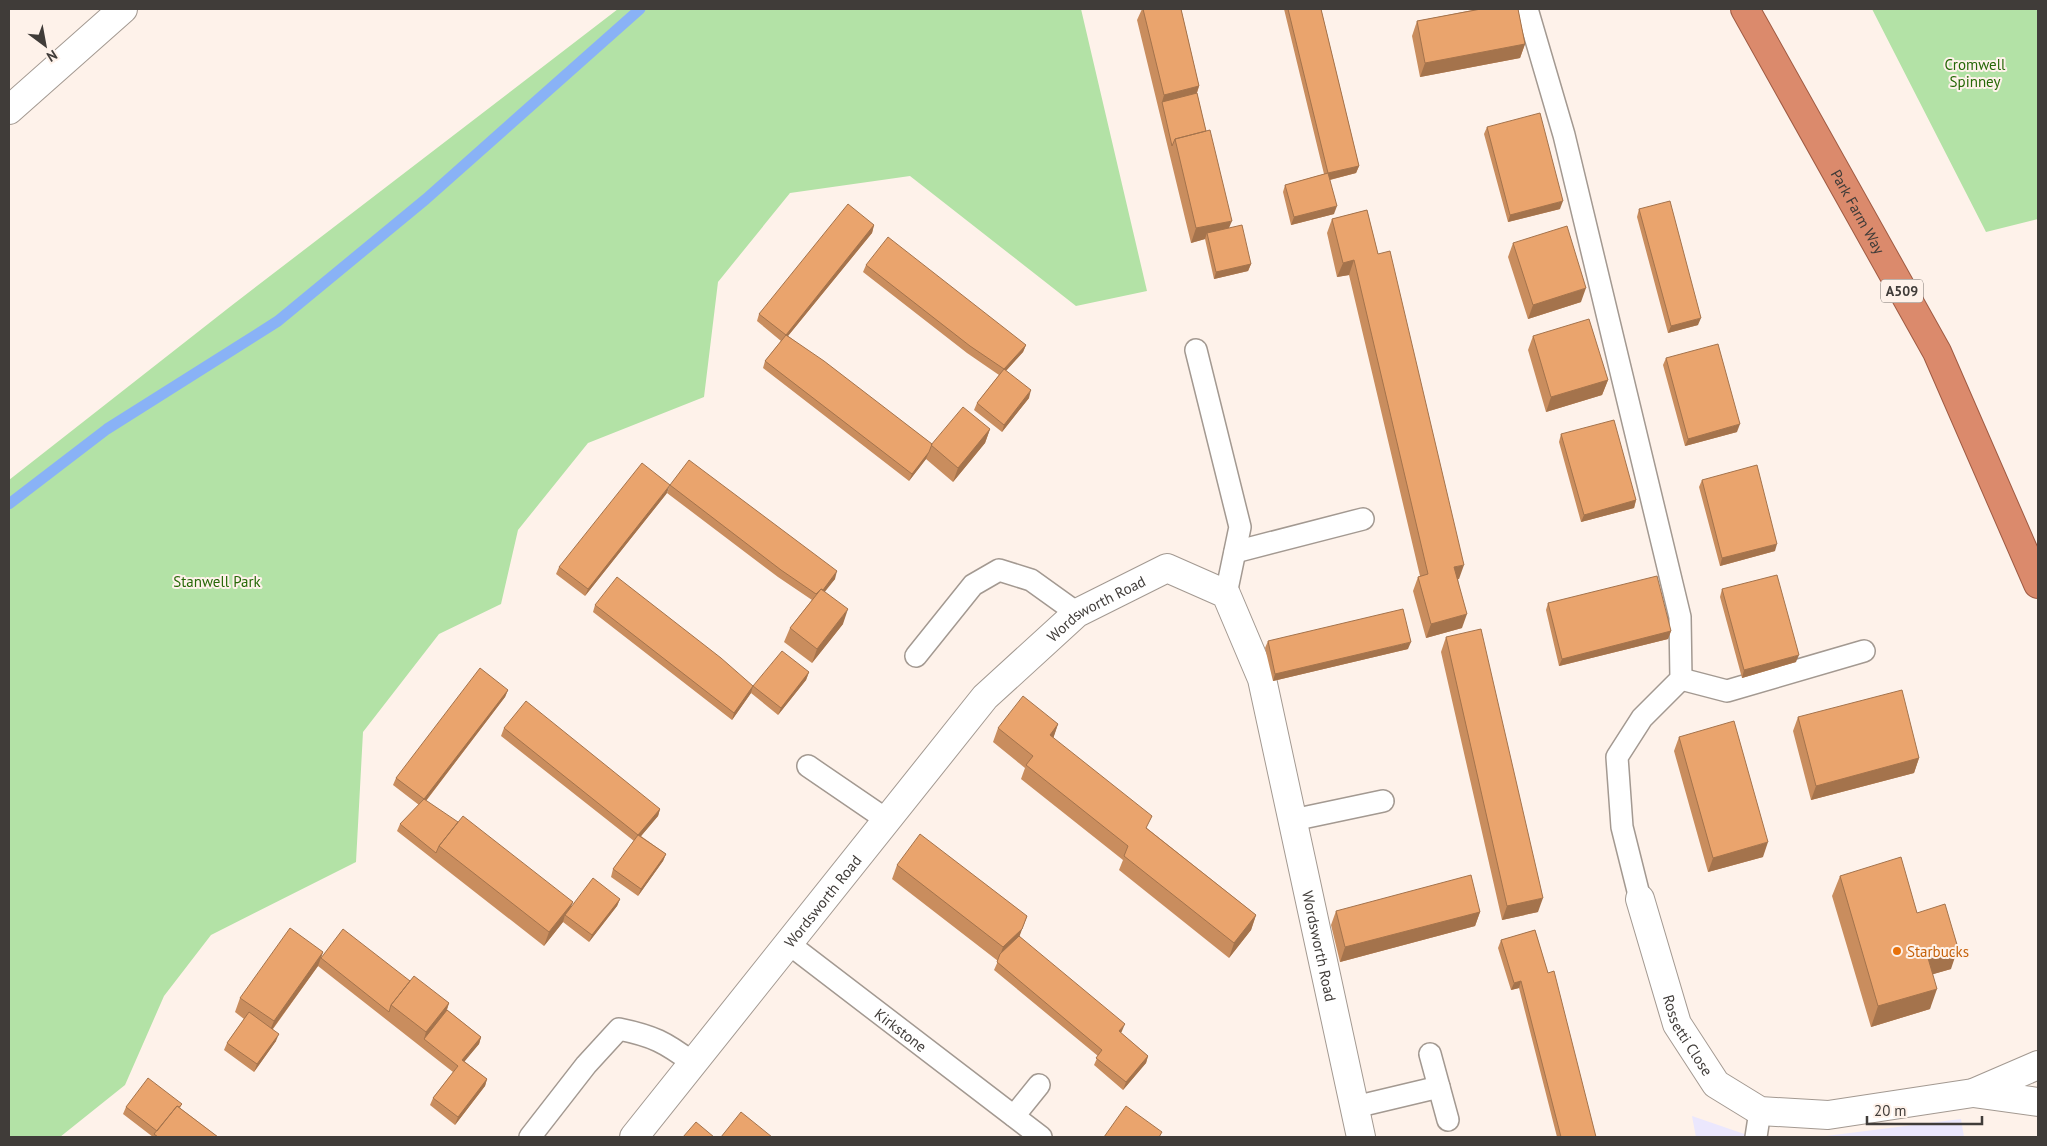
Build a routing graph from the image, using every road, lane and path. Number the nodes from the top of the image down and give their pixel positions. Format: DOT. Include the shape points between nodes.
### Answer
graph roads {
  1 [pos="123,9"];
  2 [pos="1527,9"];
  3 [pos="1745,9"];
  4 [pos="9,110"];
  5 [pos="1196,350"];
  6 [pos="1363,519"];
  7 [pos="1235,552"];
  8 [pos="2038,584"];
  9 [pos="1226,594"];
  10 [pos="1077,613"];
  11 [pos="1864,651"];
  12 [pos="916,656"];
  13 [pos="1680,679"];
  14 [pos="808,766"];
  15 [pos="1382,801"];
  16 [pos="887,820"];
  17 [pos="1293,820"];
  18 [pos="1640,899"];
  19 [pos="789,944"];
  20 [pos="1430,1054"];
  21 [pos="693,1064"];
  22 [pos="2038,1065"];
  23 [pos="1039,1085"];
  24 [pos="1439,1087"];
  25 [pos="1973,1093"];
  26 [pos="2038,1102"];
  27 [pos="1355,1108"];
  28 [pos="1014,1116"];
  29 [pos="1448,1120"];
  30 [pos="1758,1124"];
  31 [pos="530,1137"];
  32 [pos="634,1137"];
  33 [pos="1041,1137"];
  34 [pos="1361,1137"];
  1 -- 4 [label="street"];
  2 -- 13 [label="lane" via="1564,135 1680,617"];
  3 -- 8 [label="highway, Park Farm Way / A509" via="1937,352"];
  5 -- 7 [label="lane" via="1240,526"];
  6 -- 7 [label="lane"];
  7 -- 9 [label="lane"];
  9 -- 10 [label="street, Wordsworth Road" via="1167,568"];
  9 -- 17 [label="street, Wordsworth Road" via="1262,679"];
  10 -- 12 [label="lane" via="1031,580 999,570 973,584"];
  10 -- 16 [label="street, Wordsworth Road" via="985,697"];
  11 -- 13 [label="lane" via="1727,691"];
  13 -- 18 [label="lane" via="1642,718 1617,757 1622,826"];
  14 -- 16 [label="lane"];
  15 -- 17 [label="lane"];
  16 -- 19 [label="street, Wordsworth Road"];
  17 -- 27 [label="street, Wordsworth Road"];
  18 -- 30 [label="street, Rossetti Close" via="1678,1024 1716,1084"];
  19 -- 21 [label="street, Wordsworth Road"];
  19 -- 28 [label="lane, Kirkstone"];
  20 -- 24 [label="lane"];
  21 -- 31 [label="lane" via="673,1047 648,1034 619,1029"];
  21 -- 32 [label="street, Wordsworth Road"];
  22 -- 25 [label="street, Rossetti Close"];
  23 -- 28 [label="lane"];
  24 -- 27 [label="lane"];
  24 -- 29 [label="lane"];
  25 -- 26 [label="street, Rossetti Close"];
  25 -- 30 [label="street, Rossetti Close"];
  27 -- 34 [label="street, Wordsworth Road"];
  28 -- 33 [label="lane, Kirkstone"];
}
